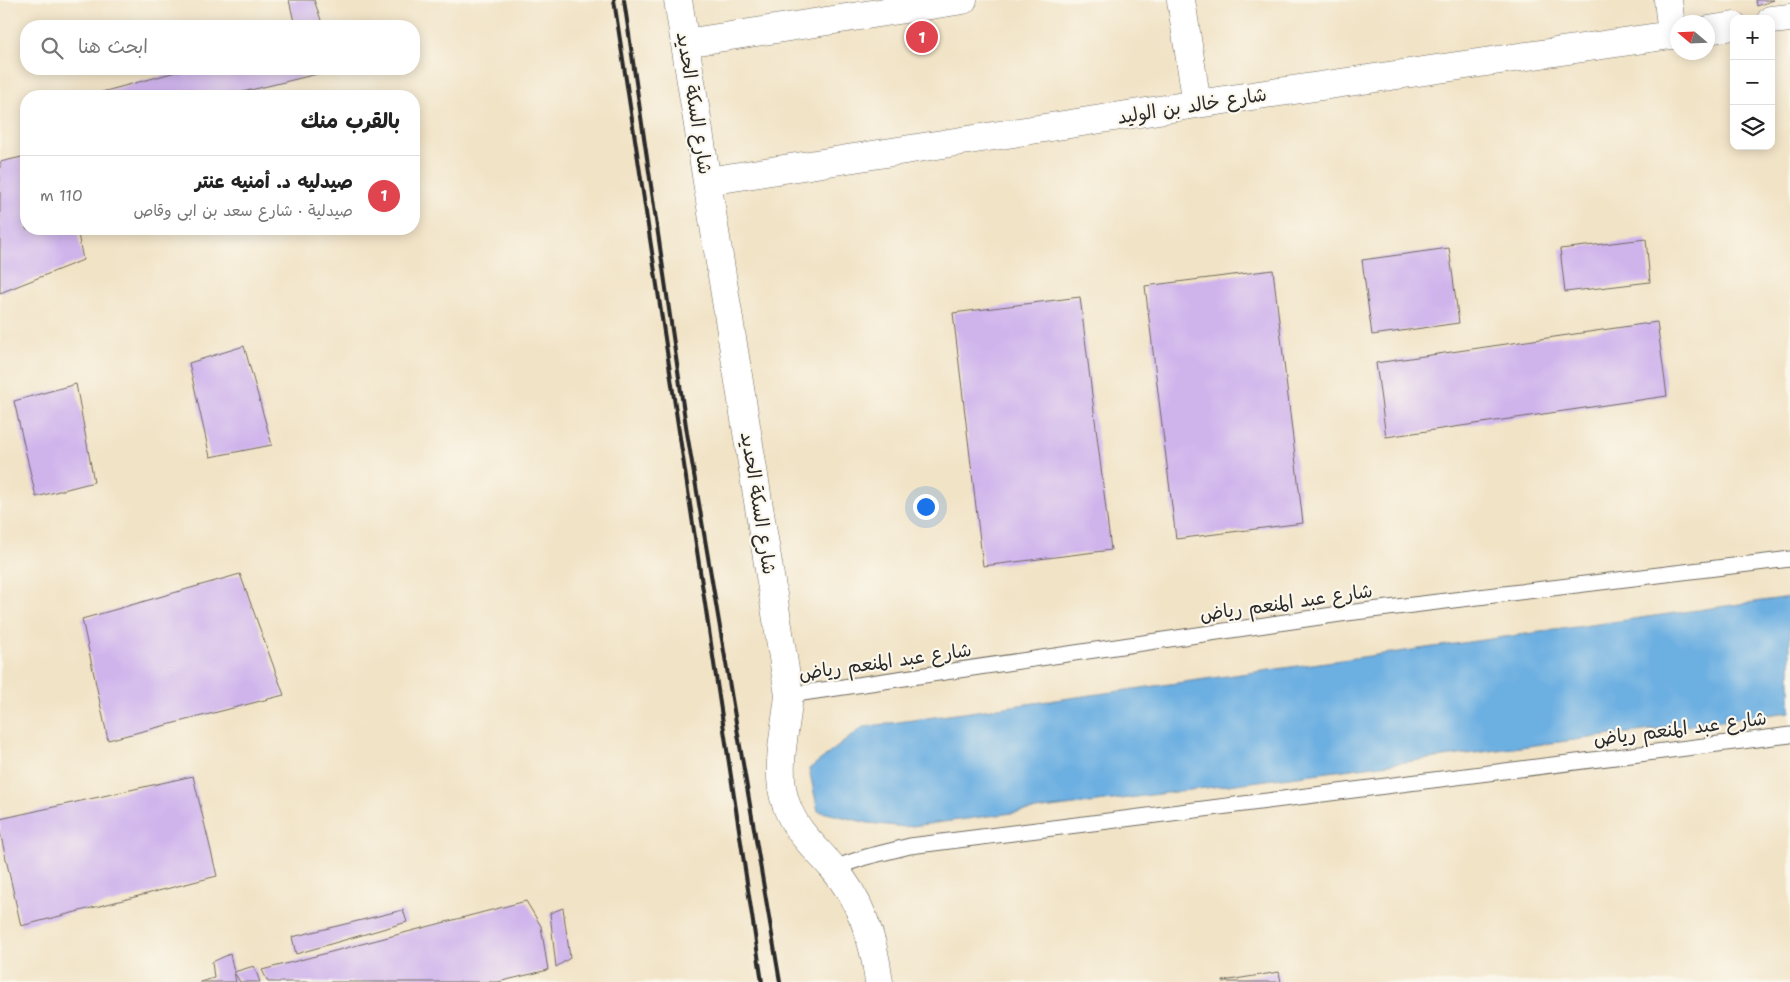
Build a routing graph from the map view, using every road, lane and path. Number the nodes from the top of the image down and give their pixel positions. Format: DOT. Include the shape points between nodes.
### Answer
graph roads {
  1 [pos="678,0"];
  2 [pos="964,0"];
  3 [pos="1181,0"];
  4 [pos="1668,0"];
  5 [pos="1671,15"];
  6 [pos="1790,18"];
  7 [pos="1775,20"];
  8 [pos="1730,27"];
  9 [pos="1715,29"];
  10 [pos="1670,35"];
  11 [pos="685,43"];
  12 [pos="1197,104"];
  13 [pos="708,181"];
  14 [pos="1790,559"];
  15 [pos="790,695"];
  16 [pos="1790,735"];
  17 [pos="833,868"];
  18 [pos="879,982"];
  1 -- 11 [label="street, شارع السكة الحديد"];
  2 -- 11 [label="street"];
  3 -- 12 [label="street"];
  4 -- 5 [label="street"];
  6 -- 7 [label="street"];
  8 -- 9 [label="street"];
  10 -- 12 [label="street, شارع خالد بن الوليد"];
  11 -- 13 [label="street, شارع السكة الحديد"];
  12 -- 13 [label="street, شارع خالد بن الوليد"];
  13 -- 15 [label="street, شارع السكة الحديد"];
  14 -- 15 [label="lane, شارع عبد المنعم رياض" via="1347,613"];
  15 -- 17 [label="street, شارع السكة الحديد" via="781,780 785,803 809,844"];
  16 -- 17 [label="lane, شارع عبد المنعم رياض" via="910,846"];
  17 -- 18 [label="street, شارع السكة الحديد" via="853,895 867,926"];
}
